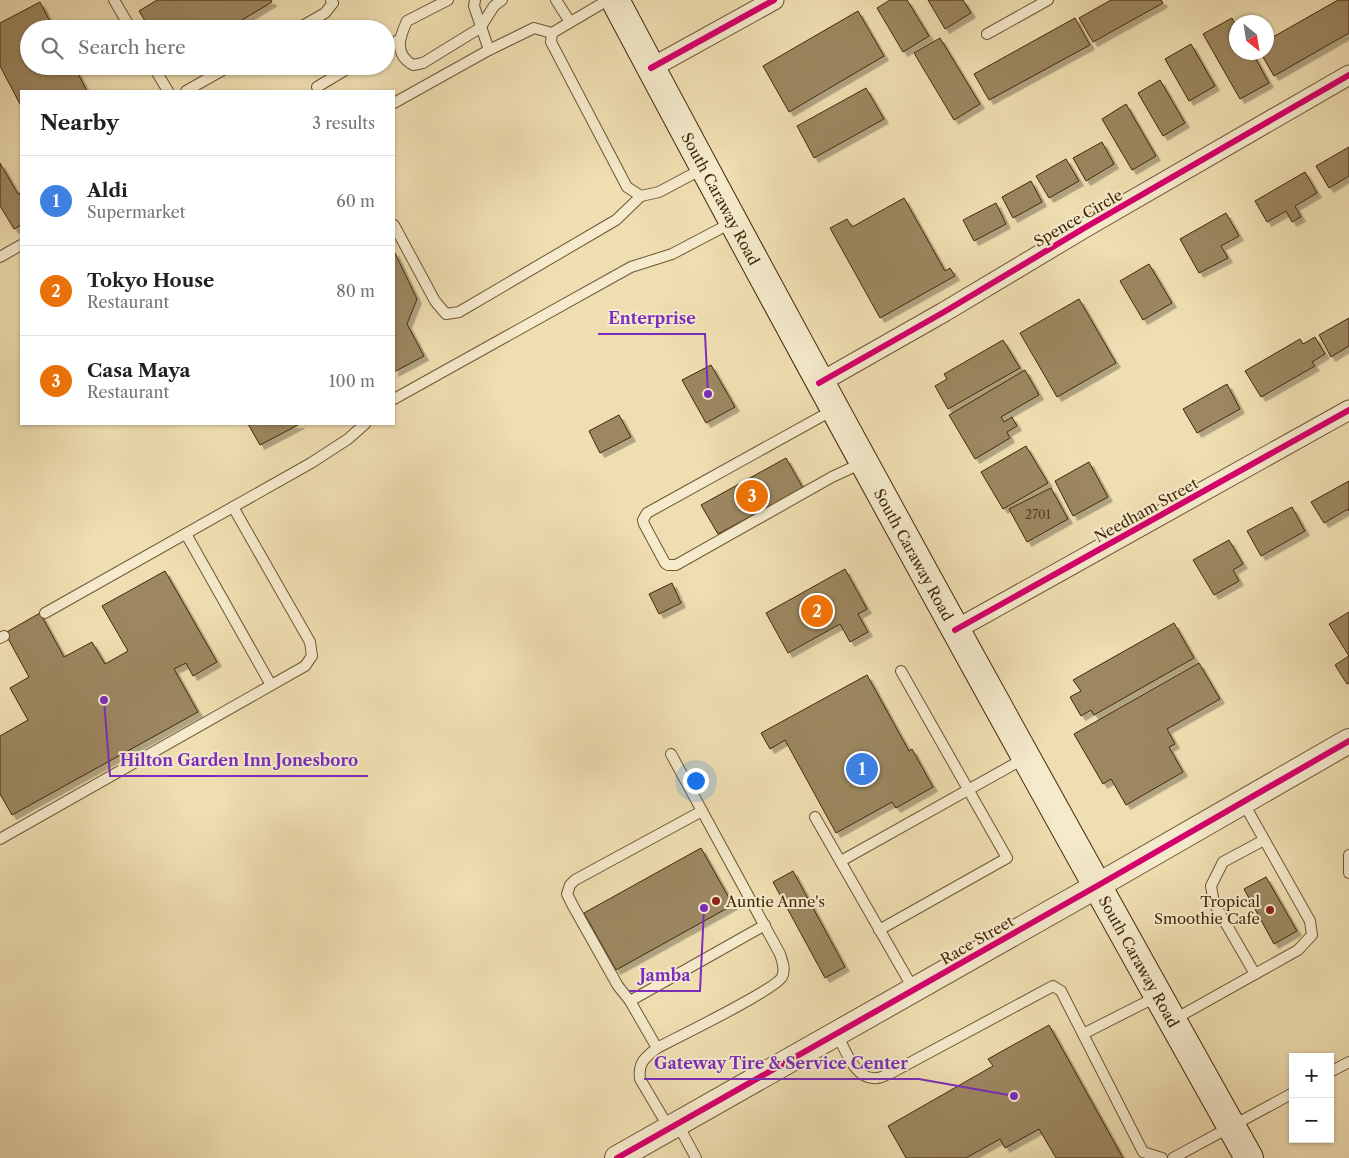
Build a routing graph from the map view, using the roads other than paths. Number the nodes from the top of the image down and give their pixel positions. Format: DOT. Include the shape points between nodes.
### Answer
graph roads {
  1 [pos="114,0"];
  2 [pos="331,0"];
  3 [pos="448,0"];
  4 [pos="475,0"];
  5 [pos="502,0"];
  6 [pos="556,0"];
  7 [pos="608,0"];
  8 [pos="615,0"];
  9 [pos="774,0"];
  10 [pos="1048,0"];
  11 [pos="126,20"];
  12 [pos="313,20"];
  13 [pos="570,22"];
  14 [pos="480,28"];
  15 [pos="552,32"];
  16 [pos="988,34"];
  17 [pos="400,39"];
  18 [pos="395,42"];
  19 [pos="489,50"];
  20 [pos="651,68"];
  21 [pos="158,75"];
  22 [pos="214,75"];
  23 [pos="338,75"];
  24 [pos="1349,75"];
  25 [pos="167,90"];
  26 [pos="188,90"];
  27 [pos="315,90"];
  28 [pos="395,102"];
  29 [pos="705,168"];
  30 [pos="641,196"];
  31 [pos="734,222"];
  32 [pos="395,227"];
  33 [pos="20,246"];
  34 [pos="0,257"];
  35 [pos="819,383"];
  36 [pos="395,398"];
  37 [pos="834,410"];
  38 [pos="1349,410"];
  39 [pos="364,425"];
  40 [pos="863,462"];
  41 [pos="232,507"];
  42 [pos="186,534"];
  43 [pos="44,613"];
  44 [pos="956,630"];
  45 [pos="901,671"];
  46 [pos="271,685"];
  47 [pos="1349,741"];
  48 [pos="671,754"];
  49 [pos="1026,758"];
  50 [pos="968,791"];
  51 [pos="1243,802"];
  52 [pos="702,811"];
  53 [pos="815,817"];
  54 [pos="0,839"];
  55 [pos="1264,840"];
  56 [pos="1349,855"];
  57 [pos="841,861"];
  58 [pos="1349,873"];
  59 [pos="1097,886"];
  60 [pos="765,925"];
  61 [pos="879,930"];
  62 [pos="1255,974"];
  63 [pos="914,990"];
  64 [pos="1158,996"];
  65 [pos="630,1002"];
  66 [pos="1172,1020"];
  67 [pos="837,1034"];
  68 [pos="1083,1034"];
  69 [pos="656,1048"];
  70 [pos="1349,1062"];
  71 [pos="1334,1070"];
  72 [pos="1289,1095"];
  73 [pos="673,1126"];
  74 [pos="1231,1126"];
  75 [pos="617,1158"];
  76 [pos="696,1158"];
  77 [pos="1162,1158"];
  78 [pos="1173,1158"];
  79 [pos="1249,1158"];
  1 -- 11 [label="lane"];
  2 -- 12 [label="lane" via="333,3 325,13"];
  3 -- 17 [label="lane" via="407,21"];
  4 -- 14 [label="lane"];
  5 -- 14 [label="lane" via="494,6"];
  6 -- 13 [label="lane"];
  7 -- 13 [label="lane"];
  8 -- 20 [label="main road, South Caraway Road"];
  9 -- 20 [label="street"];
  10 -- 16 [label="lane"];
  13 -- 15 [label="lane"];
  14 -- 17 [label="lane" via="423,63 413,65 405,61 399,47"];
  14 -- 19 [label="lane"];
  15 -- 19 [label="lane" via="534,28"];
  15 -- 30 [label="lane" via="551,42 627,187"];
  17 -- 18 [label="lane"];
  19 -- 28 [label="lane"];
  20 -- 29 [label="main road, South Caraway Road"];
  21 -- 25 [label="lane"];
  22 -- 26 [label="lane"];
  23 -- 27 [label="lane"];
  24 -- 35 [label="street, Spence Circle"];
  29 -- 30 [label="lane" via="659,192"];
  29 -- 31 [label="main road, South Caraway Road"];
  30 -- 32 [label="lane" via="616,220 459,312 446,314 435,301"];
  31 -- 35 [label="main road, South Caraway Road"];
  31 -- 36 [label="lane" via="672,254 631,267"];
  33 -- 34 [label="lane"];
  35 -- 37 [label="main road, South Caraway Road"];
  37 -- 40 [label="main road, South Caraway Road"];
  37 -- 40 [label="lane" via="647,513 644,524 661,555 668,565 681,563"];
  38 -- 44 [label="street, Needham Street"];
  39 -- 41 [label="lane" via="311,463"];
  40 -- 44 [label="main road, South Caraway Road"];
  41 -- 42 [label="lane"];
  41 -- 46 [label="lane" via="310,642 312,656 305,666"];
  42 -- 43 [label="lane"];
  42 -- 46 [label="lane"];
  44 -- 49 [label="main road, South Caraway Road"];
  45 -- 50 [label="lane"];
  46 -- 54 [label="lane"];
  47 -- 51 [label="street, Race Street"];
  48 -- 52 [label="lane"];
  49 -- 50 [label="lane"];
  49 -- 59 [label="main road, South Caraway Road"];
  50 -- 57 [label="lane"];
  50 -- 61 [label="lane" via="1006,858"];
  51 -- 55 [label="lane"];
  51 -- 59 [label="street, Race Street"];
  52 -- 60 [label="lane"];
  52 -- 65 [label="lane" via="570,885 567,894 573,906"];
  53 -- 57 [label="lane"];
  55 -- 62 [label="lane" via="1223,862 1211,886 1214,903"];
  55 -- 62 [label="lane" via="1310,921 1312,935 1298,950"];
  56 -- 58 [label="lane"];
  57 -- 61 [label="lane"];
  59 -- 63 [label="street, Race Street"];
  59 -- 64 [label="main road, South Caraway Road"];
  60 -- 65 [label="lane"];
  60 -- 69 [label="lane" via="780,954 784,969 781,978 762,992"];
  61 -- 63 [label="lane"];
  62 -- 66 [label="lane"];
  63 -- 67 [label="street, Race Street"];
  64 -- 66 [label="main road, South Caraway Road"];
  64 -- 68 [label="lane"];
  65 -- 69 [label="lane"];
  66 -- 74 [label="main road, South Caraway Road"];
  67 -- 68 [label="lane" via="857,1070 876,1079 1053,986 1061,990"];
  67 -- 73 [label="street, Race Street"];
  68 -- 77 [label="lane" via="1143,1152"];
  69 -- 73 [label="lane" via="644,1059 639,1069 640,1079"];
  70 -- 71 [label="lane"];
  72 -- 74 [label="lane"];
  73 -- 75 [label="street, Race Street"];
  73 -- 76 [label="lane"];
  74 -- 78 [label="lane"];
  74 -- 79 [label="main road, South Caraway Road"];
}
